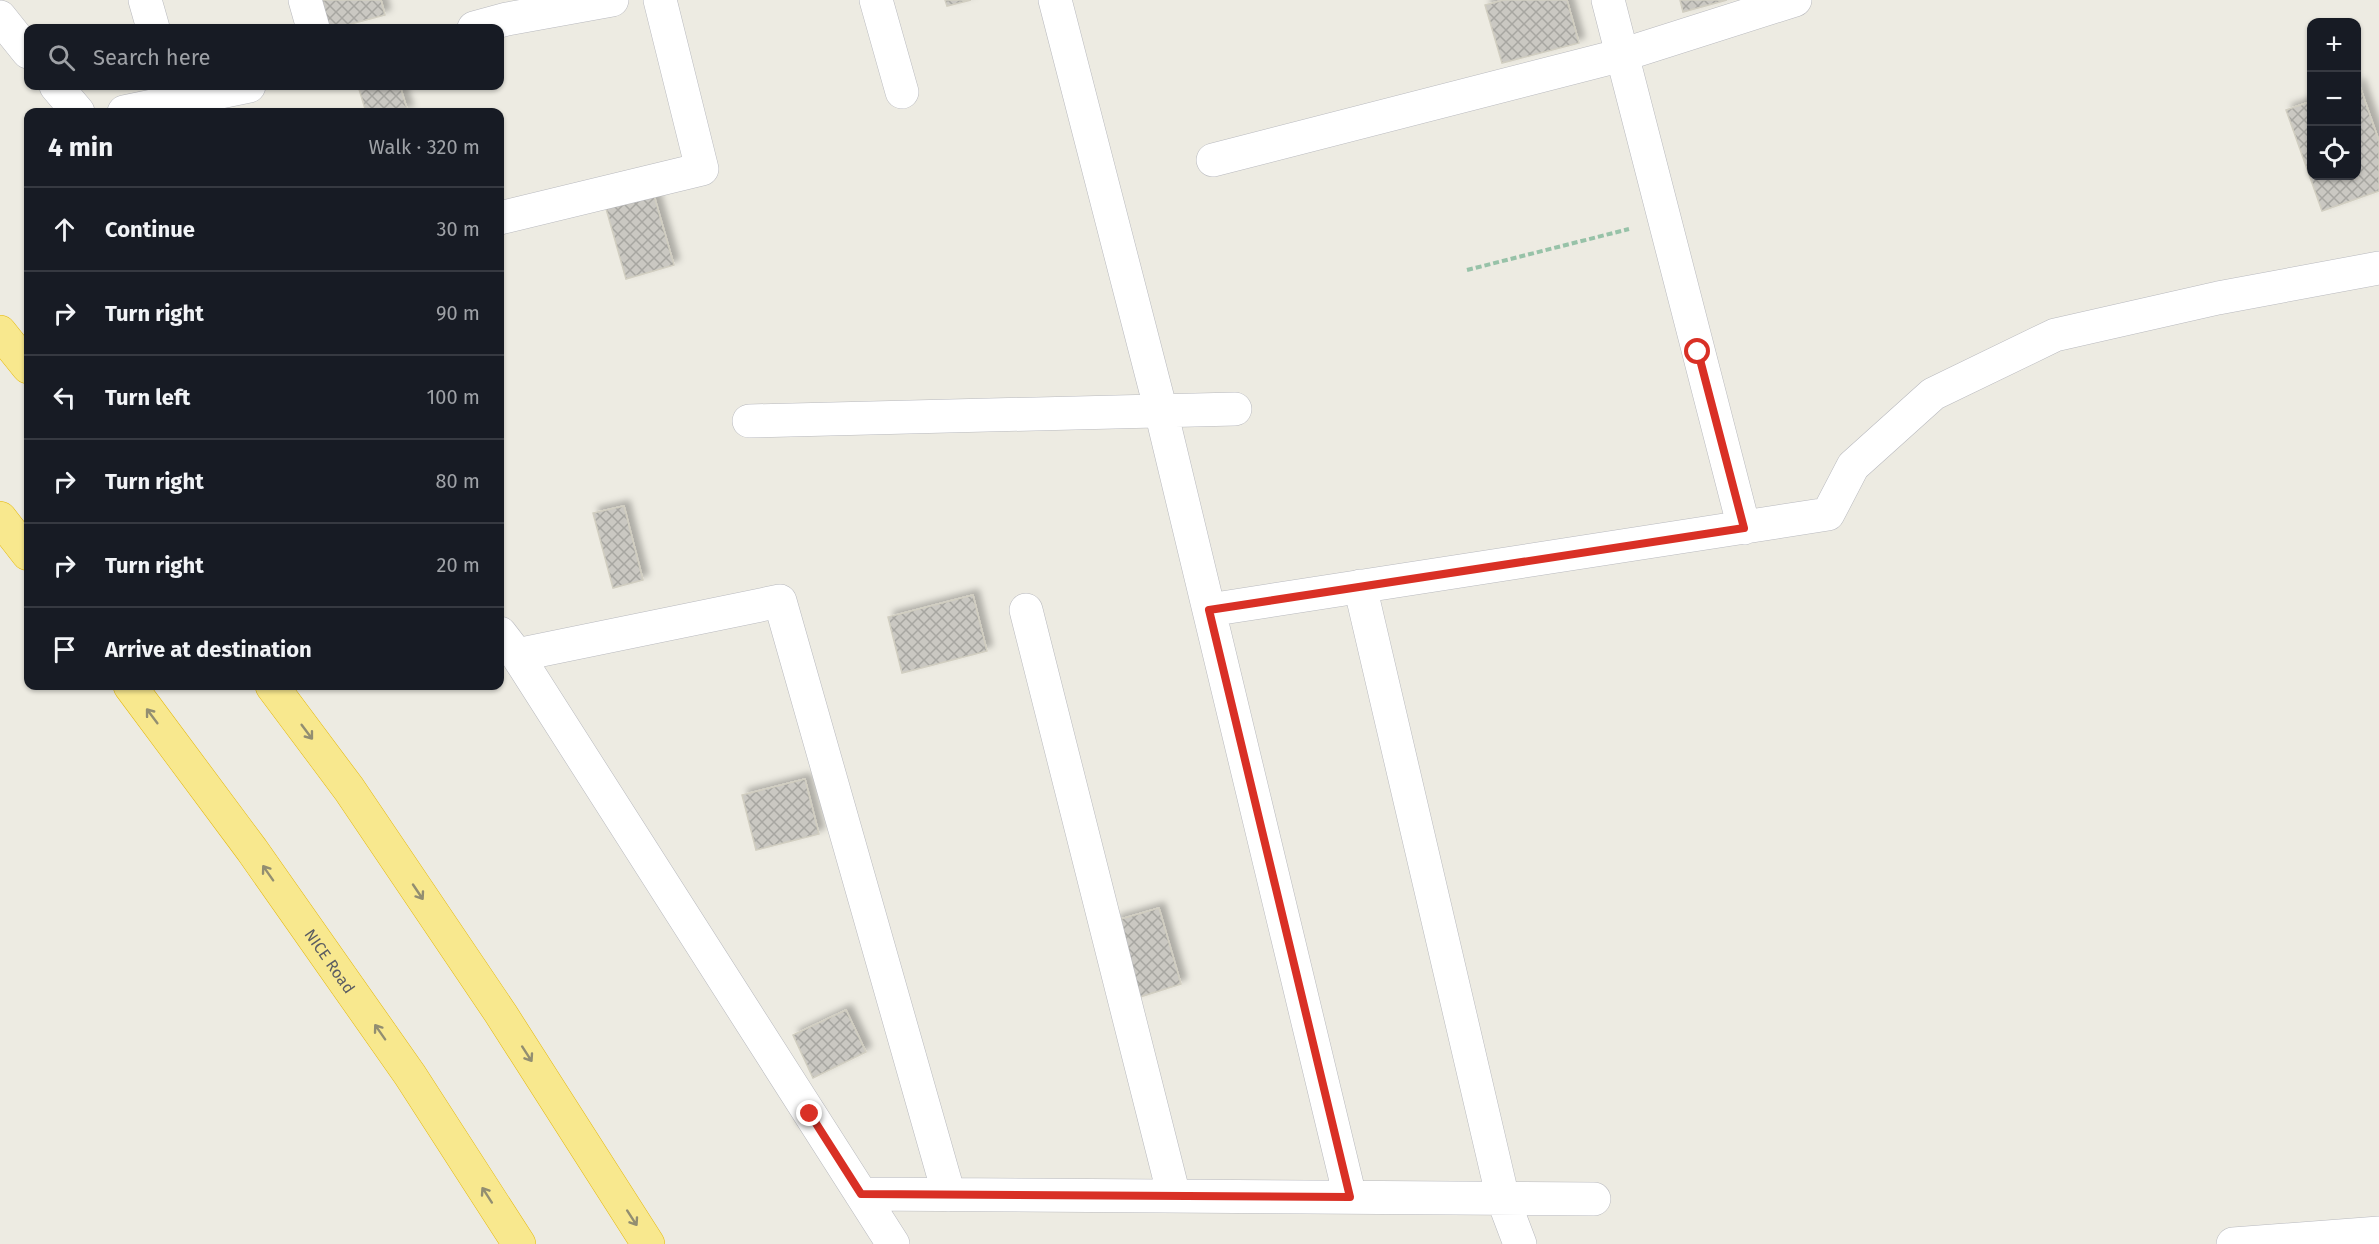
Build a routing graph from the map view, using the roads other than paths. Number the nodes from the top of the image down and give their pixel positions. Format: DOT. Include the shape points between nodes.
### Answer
graph roads {
  1 [pos="145,0"];
  2 [pos="305,0"];
  3 [pos="612,0"];
  4 [pos="660,0"];
  5 [pos="876,0"];
  6 [pos="1055,0"];
  7 [pos="1608,0"];
  8 [pos="1794,0"];
  9 [pos="504,10"];
  10 [pos="0,16"];
  11 [pos="152,24"];
  12 [pos="312,24"];
  13 [pos="481,24"];
  14 [pos="24,47"];
  15 [pos="1622,55"];
  16 [pos="59,90"];
  17 [pos="204,90"];
  18 [pos="902,92"];
  19 [pos="171,93"];
  20 [pos="75,108"];
  21 [pos="134,108"];
  22 [pos="1213,160"];
  23 [pos="504,217"];
  24 [pos="2379,268"];
  25 [pos="0,332"];
  26 [pos="24,362"];
  27 [pos="1234,409"];
  28 [pos="1161,411"];
  29 [pos="749,422"];
  30 [pos="0,518"];
  31 [pos="1744,528"];
  32 [pos="24,549"];
  33 [pos="1360,586"];
  34 [pos="1026,610"];
  35 [pos="1209,610"];
  36 [pos="508,644"];
  37 [pos="133,690"];
  38 [pos="275,690"];
  39 [pos="861,1194"];
  40 [pos="949,1195"];
  41 [pos="1174,1196"];
  42 [pos="1350,1197"];
  43 [pos="1503,1198"];
  44 [pos="1594,1199"];
  45 [pos="2379,1233"];
  46 [pos="519,1244"];
  47 [pos="648,1244"];
  48 [pos="892,1244"];
  49 [pos="1520,1244"];
  50 [pos="2233,1244"];
  1 -- 11 [label="street"];
  2 -- 12 [label="street"];
  3 -- 9 [label="street"];
  4 -- 23 [label="street" via="702,169"];
  5 -- 18 [label="street"];
  6 -- 28 [label="street"];
  7 -- 15 [label="street"];
  8 -- 15 [label="street"];
  9 -- 13 [label="street"];
  10 -- 14 [label="street"];
  15 -- 22 [label="street"];
  15 -- 31 [label="street"];
  16 -- 20 [label="street"];
  17 -- 19 [label="street"];
  19 -- 21 [label="street"];
  24 -- 31 [label="street" via="2218,298 2055,335 1933,394 1853,466 1828,514"];
  25 -- 26 [label="highway"];
  27 -- 28 [label="street"];
  28 -- 29 [label="street"];
  28 -- 35 [label="street"];
  30 -- 32 [label="highway"];
  31 -- 33 [label="street"];
  33 -- 35 [label="street"];
  33 -- 43 [label="street"];
  34 -- 41 [label="street"];
  35 -- 42 [label="street"];
  36 -- 39 [label="street"];
  36 -- 40 [label="street" via="780,601"];
  46 -- 37 [label="highway, NICE Road, one-way" via="410,1075 252,850"];
  38 -- 47 [label="highway, one-way" via="355,798 501,1014"];
  39 -- 40 [label="street"];
  39 -- 48 [label="street"];
  40 -- 41 [label="street"];
  41 -- 42 [label="street"];
  42 -- 43 [label="street"];
  43 -- 44 [label="street"];
  43 -- 49 [label="street"];
  45 -- 50 [label="street"];
}
